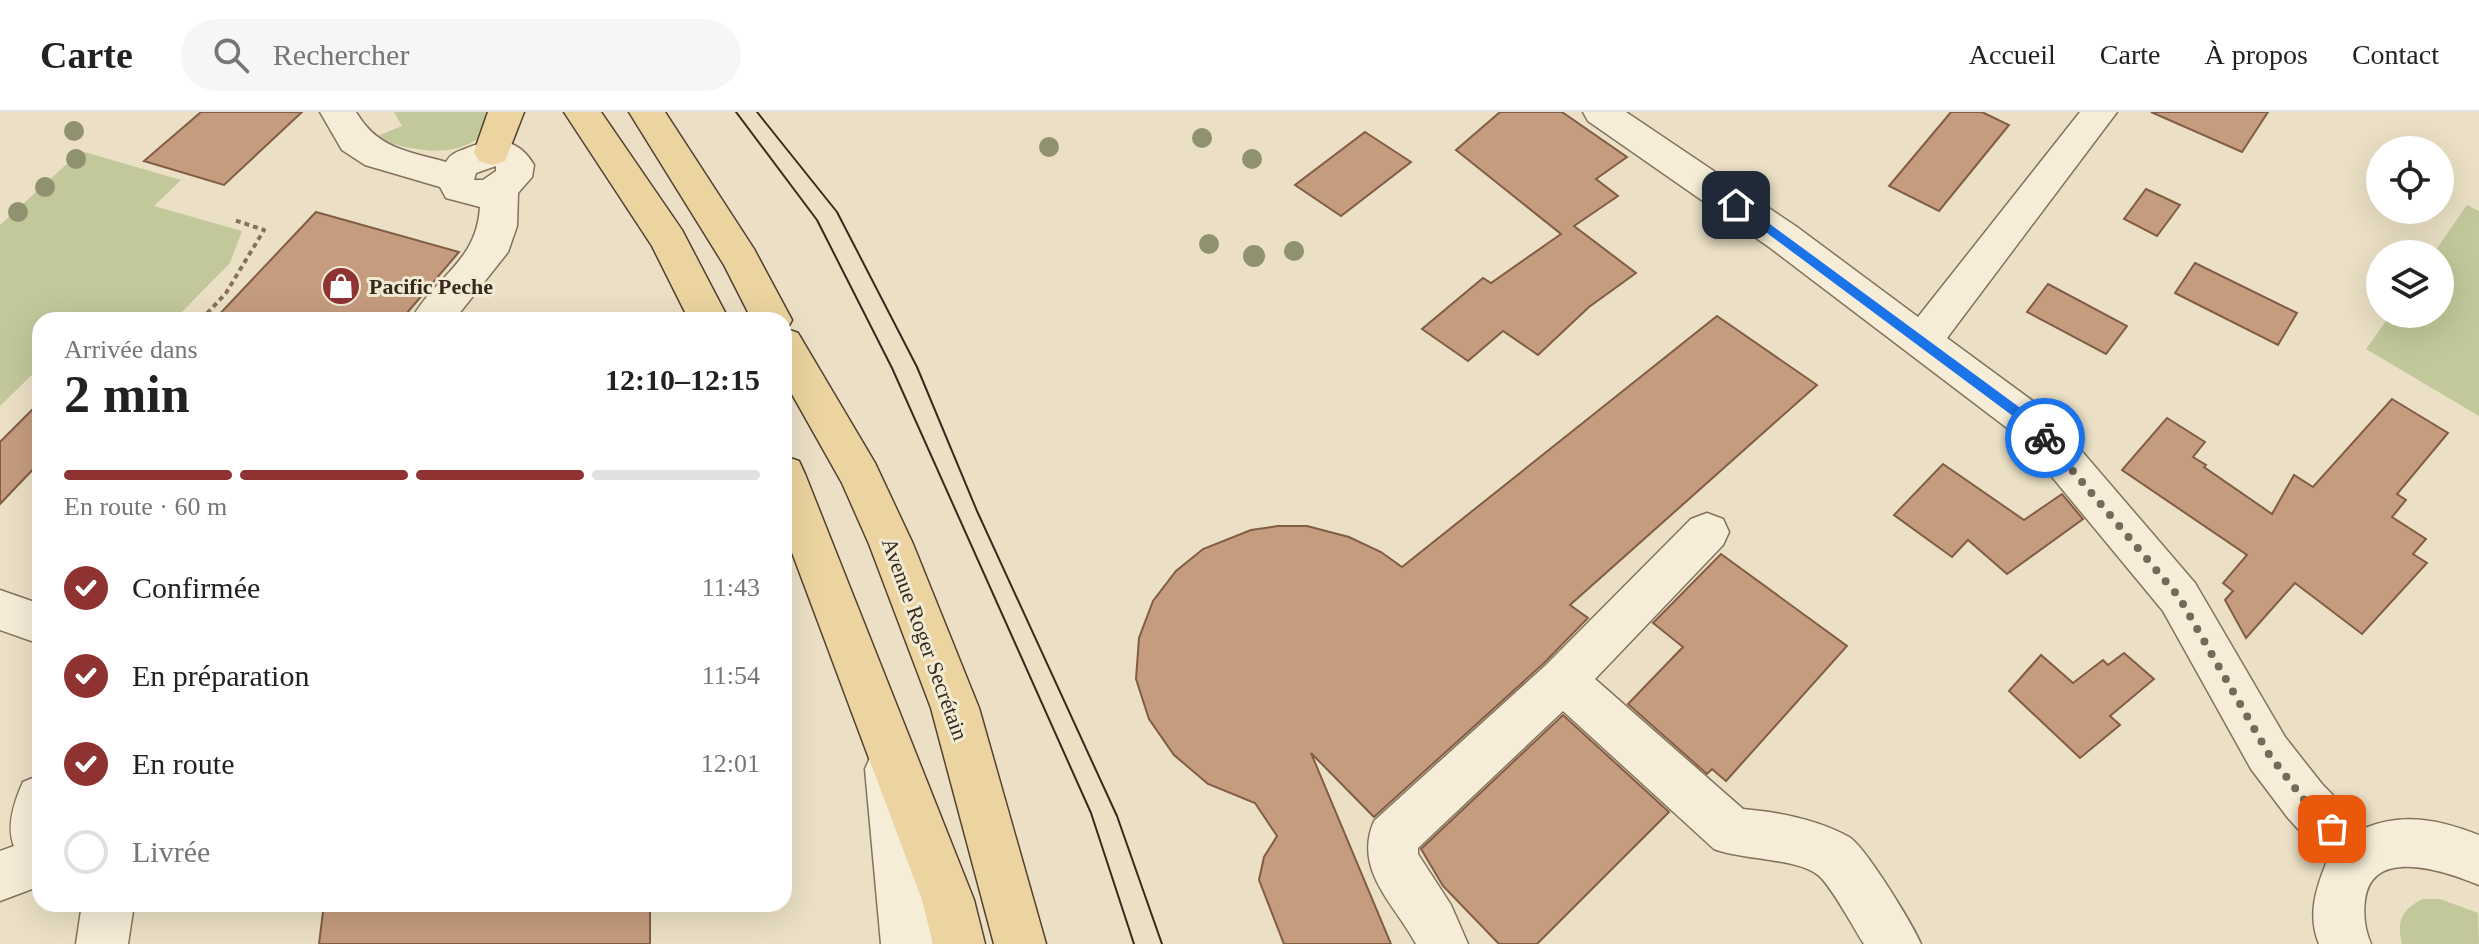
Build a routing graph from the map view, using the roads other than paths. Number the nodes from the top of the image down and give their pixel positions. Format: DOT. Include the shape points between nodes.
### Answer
graph roads {
  1 [pos="338,112"];
  2 [pos="506,112"];
  3 [pos="582,112"];
  4 [pos="647,112"];
  5 [pos="1601,112"];
  6 [pos="2099,112"];
  7 [pos="496,170"];
  8 [pos="438,312"];
  9 [pos="705,312"];
  10 [pos="768,312"];
  11 [pos="1922,341"];
  12 [pos="792,358"];
  13 [pos="860,476"];
  14 [pos="792,491"];
  15 [pos="792,502"];
  16 [pos="1707,532"];
  17 [pos="0,610"];
  18 [pos="32,621"];
  19 [pos="1563,680"];
  20 [pos="885,735"];
  21 [pos="2358,857"];
  22 [pos="2479,860"];
  23 [pos="32,864"];
  24 [pos="0,876"];
  25 [pos="107,912"];
  26 [pos="102,944"];
  27 [pos="907,944"];
  28 [pos="959,944"];
  29 [pos="1020,944"];
  30 [pos="1442,944"];
  31 [pos="1895,944"];
  32 [pos="2345,944"];
  1 -- 7 [label="street" via="355,141 378,156 455,178 463,164"];
  2 -- 7 [label="main road"];
  3 -- 9 [label="main road" via="668,240"];
  4 -- 10 [label="main road"];
  5 -- 11 [label="street"];
  6 -- 11 [label="street"];
  7 -- 8 [label="street" via="498,226 489,252"];
  11 -- 21 [label="street" via="2034,425 2150,562 2179,597 2268,753"];
  12 -- 13 [label="main road, Avenue Roger Secrétain"];
  13 -- 14 [label="main road"];
  13 -- 29 [label="main road, Avenue Roger Secrétain" via="955,708"];
  15 -- 20 [label="main road"];
  16 -- 19 [label="street"];
  17 -- 18 [label="street"];
  19 -- 30 [label="street" via="1392,838 1393,861"];
  19 -- 31 [label="street" via="1732,832 1775,836 1835,856"];
  20 -- 27 [label="street"];
  20 -- 28 [label="main road" via="948,900"];
  21 -- 22 [label="street" via="2385,844 2420,841"];
  21 -- 32 [label="street" via="2343,879 2337,906"];
  23 -- 24 [label="street"];
  25 -- 26 [label="street"];
}
